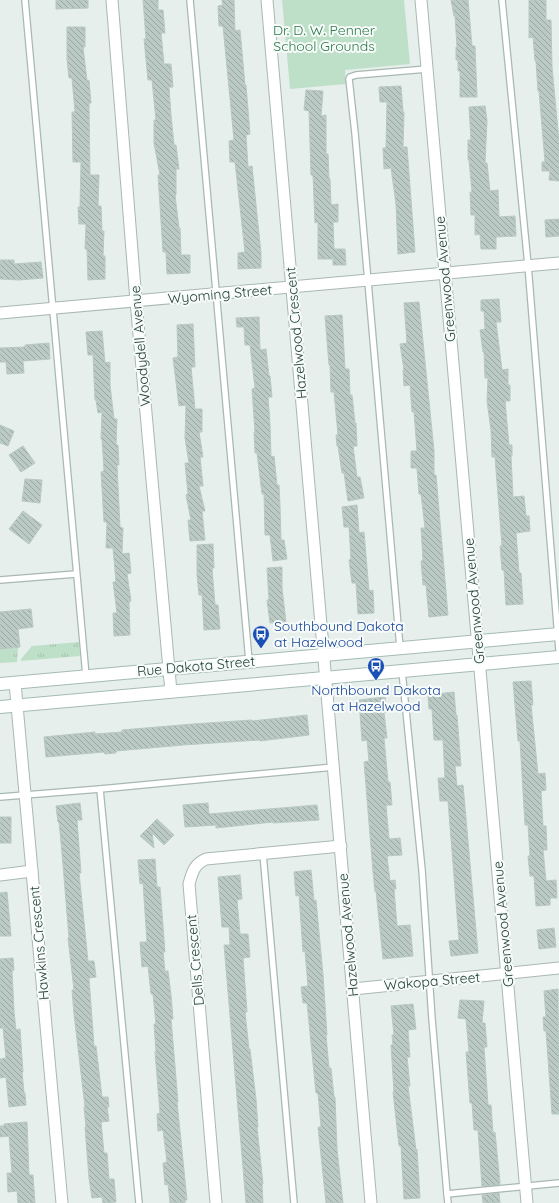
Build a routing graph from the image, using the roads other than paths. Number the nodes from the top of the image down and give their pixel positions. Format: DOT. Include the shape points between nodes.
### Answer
graph roads {
  1 [pos="25,0"];
  2 [pos="112,0"];
  3 [pos="190,0"];
  4 [pos="267,0"];
  5 [pos="421,0"];
  6 [pos="502,0"];
  7 [pos="427,69"];
  8 [pos="559,264"];
  9 [pos="528,265"];
  10 [pos="445,275"];
  11 [pos="368,281"];
  12 [pos="292,288"];
  13 [pos="217,293"];
  14 [pos="136,301"];
  15 [pos="52,308"];
  16 [pos="0,313"];
  17 [pos="76,574"];
  18 [pos="0,580"];
  19 [pos="558,634"];
  20 [pos="478,641"];
  21 [pos="400,648"];
  22 [pos="559,650"];
  23 [pos="559,657"];
  24 [pos="249,661"];
  25 [pos="480,664"];
  26 [pos="325,666"];
  27 [pos="169,669"];
  28 [pos="402,671"];
  29 [pos="86,676"];
  30 [pos="15,682"];
  31 [pos="0,684"];
  32 [pos="171,692"];
  33 [pos="17,705"];
  34 [pos="0,707"];
  35 [pos="334,767"];
  36 [pos="100,788"];
  37 [pos="25,795"];
  38 [pos="0,797"];
  39 [pos="341,846"];
  40 [pos="263,854"];
  41 [pos="32,871"];
  42 [pos="0,875"];
  43 [pos="559,968"];
  44 [pos="507,974"];
  45 [pos="429,981"];
  46 [pos="353,989"];
  47 [pos="559,1183"];
  48 [pos="525,1186"];
  49 [pos="447,1194"];
  50 [pos="62,1203"];
  51 [pos="139,1203"];
  52 [pos="216,1203"];
  53 [pos="294,1203"];
  54 [pos="371,1203"];
  55 [pos="448,1203"];
  56 [pos="527,1203"];
  1 -- 15 [label="lane"];
  2 -- 14 [label="street, Woodydell Avenue"];
  3 -- 13 [label="lane"];
  4 -- 12 [label="street, Hazelwood Crescent"];
  5 -- 7 [label="street, Greenwood Avenue"];
  6 -- 9 [label="lane"];
  7 -- 10 [label="street, Greenwood Avenue"];
  7 -- 11 [label="lane" via="356,75 349,79"];
  8 -- 9 [label="street, Wyoming Street"];
  9 -- 10 [label="street, Wyoming Street"];
  9 -- 19 [label="lane"];
  10 -- 11 [label="street, Wyoming Street"];
  10 -- 20 [label="street, Greenwood Avenue"];
  11 -- 12 [label="street, Wyoming Street"];
  11 -- 21 [label="lane"];
  12 -- 13 [label="street, Wyoming Street"];
  12 -- 26 [label="street, Hazelwood Crescent"];
  13 -- 14 [label="street, Wyoming Street"];
  13 -- 24 [label="lane"];
  14 -- 15 [label="street, Wyoming Street"];
  14 -- 27 [label="street, Woodydell Avenue"];
  15 -- 16 [label="street, Wyoming Street"];
  15 -- 17 [label="lane"];
  17 -- 18 [label="lane"];
  17 -- 29 [label="lane"];
  19 -- 20 [label="main road, Rue Dakota Street"];
  19 -- 22 [label="lane"];
  20 -- 21 [label="main road, Rue Dakota Street"];
  20 -- 25 [label="street, Greenwood Avenue"];
  21 -- 26 [label="main road, Rue Dakota Street"];
  23 -- 25 [label="main road, Rue Dakota Street"];
  24 -- 26 [label="main road, Rue Dakota Street"];
  24 -- 27 [label="main road, Rue Dakota Street"];
  25 -- 28 [label="main road, Rue Dakota Street"];
  25 -- 44 [label="street, Greenwood Avenue"];
  26 -- 28 [label="main road, Rue Dakota Street"];
  26 -- 32 [label="main road, Rue Dakota Street"];
  26 -- 35 [label="street, Hazelwood Avenue"];
  27 -- 29 [label="main road, Rue Dakota Street"];
  27 -- 32 [label="street, Woodydell Avenue"];
  28 -- 45 [label="lane" via="422,870"];
  29 -- 30 [label="main road, Rue Dakota Street"];
  30 -- 31 [label="main road, Rue Dakota Street"];
  30 -- 33 [label="street, Hawkins Crescent"];
  32 -- 33 [label="main road, Rue Dakota Street"];
  33 -- 34 [label="main road, Rue Dakota Street"];
  33 -- 37 [label="street, Hawkins Crescent"];
  35 -- 36 [label="lane"];
  35 -- 39 [label="street, Hazelwood Avenue"];
  36 -- 37 [label="lane"];
  36 -- 51 [label="lane"];
  37 -- 38 [label="lane"];
  37 -- 41 [label="street, Hawkins Crescent"];
  39 -- 40 [label="street, Dells Crescent"];
  39 -- 46 [label="street, Hazelwood Avenue"];
  40 -- 52 [label="street, Dells Crescent" via="200,861 195,866 189,884"];
  40 -- 53 [label="lane"];
  41 -- 42 [label="street"];
  41 -- 50 [label="street, Hawkins Crescent"];
  43 -- 44 [label="street, Wakopa Street"];
  44 -- 45 [label="street, Wakopa Street"];
  44 -- 48 [label="street, Greenwood Avenue"];
  45 -- 46 [label="street, Wakopa Street"];
  45 -- 49 [label="lane"];
  46 -- 54 [label="street, Hazelwood Avenue"];
  47 -- 48 [label="lane"];
  48 -- 49 [label="lane"];
  48 -- 56 [label="street, Greenwood Avenue"];
  49 -- 55 [label="lane"];
}
